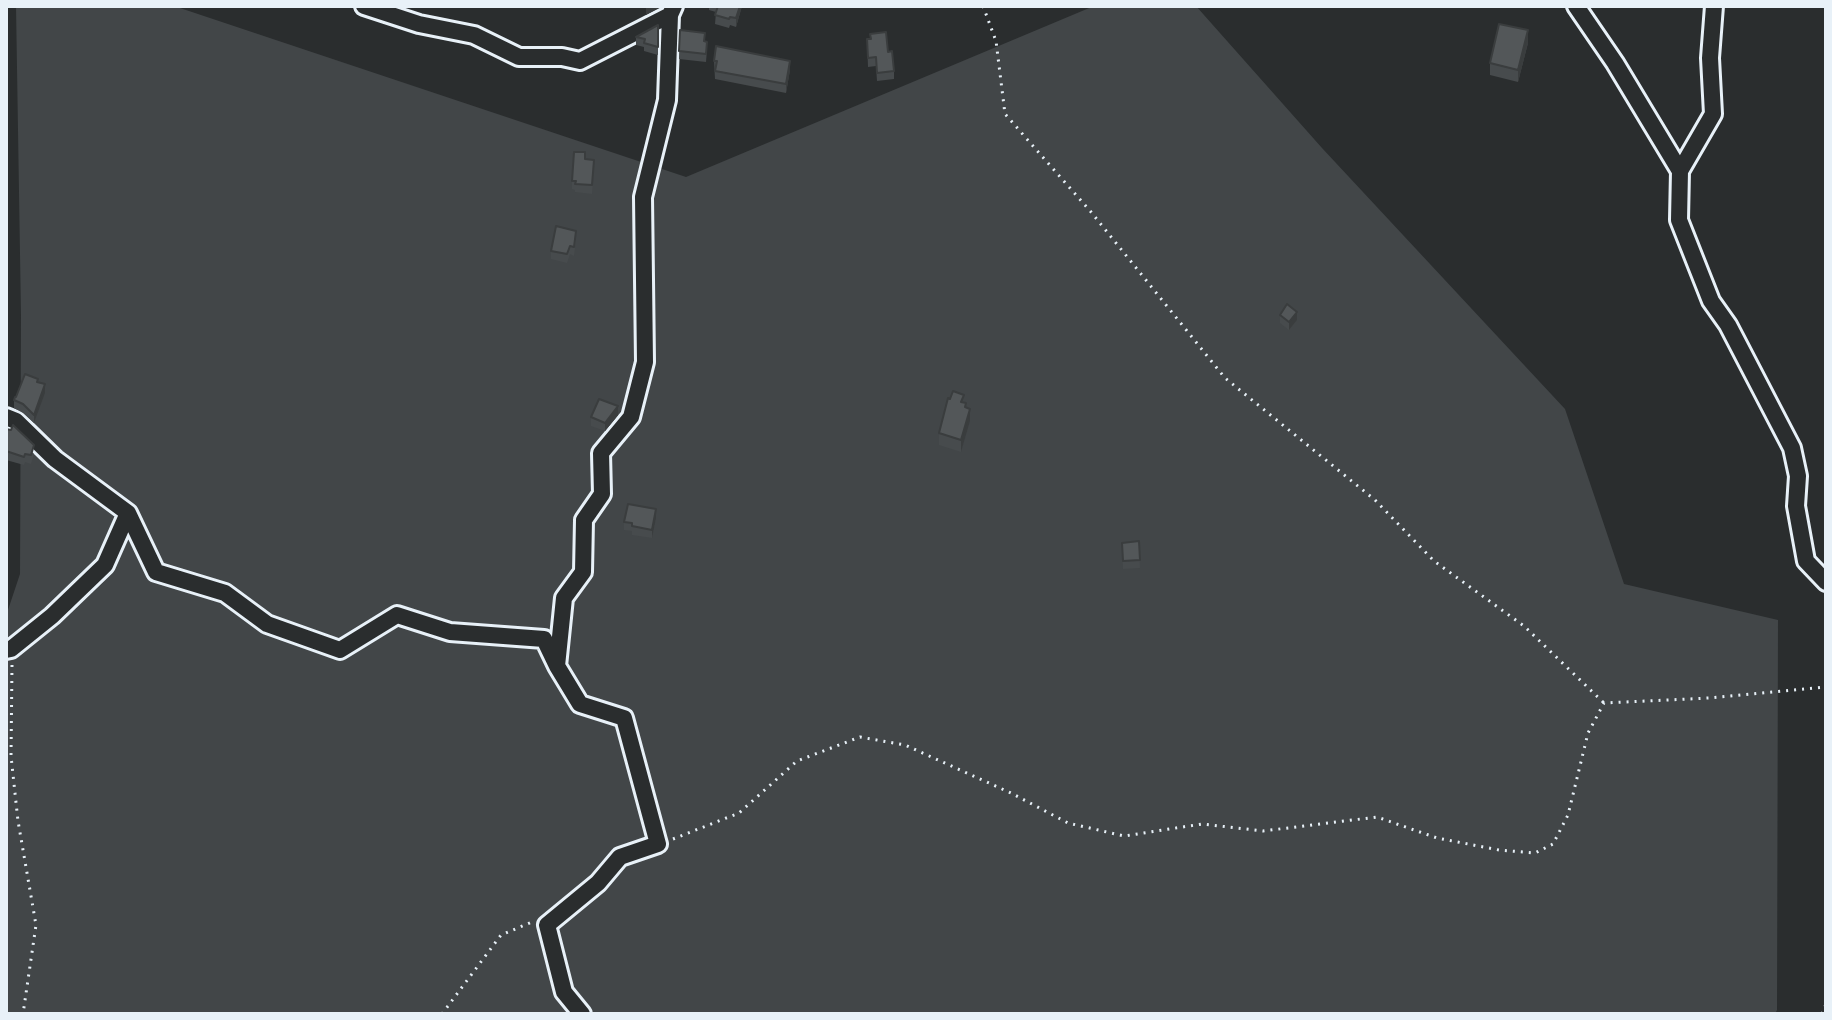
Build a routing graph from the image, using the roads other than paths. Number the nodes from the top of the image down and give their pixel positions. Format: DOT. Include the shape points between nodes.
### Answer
graph roads {
  1 [pos="364,6"];
  2 [pos="1576,6"];
  3 [pos="1714,6"];
  4 [pos="672,11"];
  5 [pos="1680,171"];
  6 [pos="6,417"];
  7 [pos="128,513"];
  8 [pos="1826,582"];
  9 [pos="9,649"];
  10 [pos="557,666"];
  11 [pos="582,1014"];
  1 -- 4 [label="street" via="474,35 519,57 580,61"];
  2 -- 5 [label="street"];
  3 -- 5 [label="street" via="1713,114"];
  4 -- 10 [label="street" via="667,100 643,197 645,362 631,417 601,453 602,494 584,520 583,572 564,598"];
  5 -- 8 [label="street" via="1679,220 1711,301 1792,448 1806,561"];
  6 -- 7 [label="street"];
  7 -- 9 [label="street" via="105,565"];
  7 -- 10 [label="street" via="156,572 225,593 267,624 325,645 340,650 397,615 450,632 544,639"];
  10 -- 11 [label="street" via="580,704 624,718 658,844 620,857 598,883 547,925 564,992"];
}
